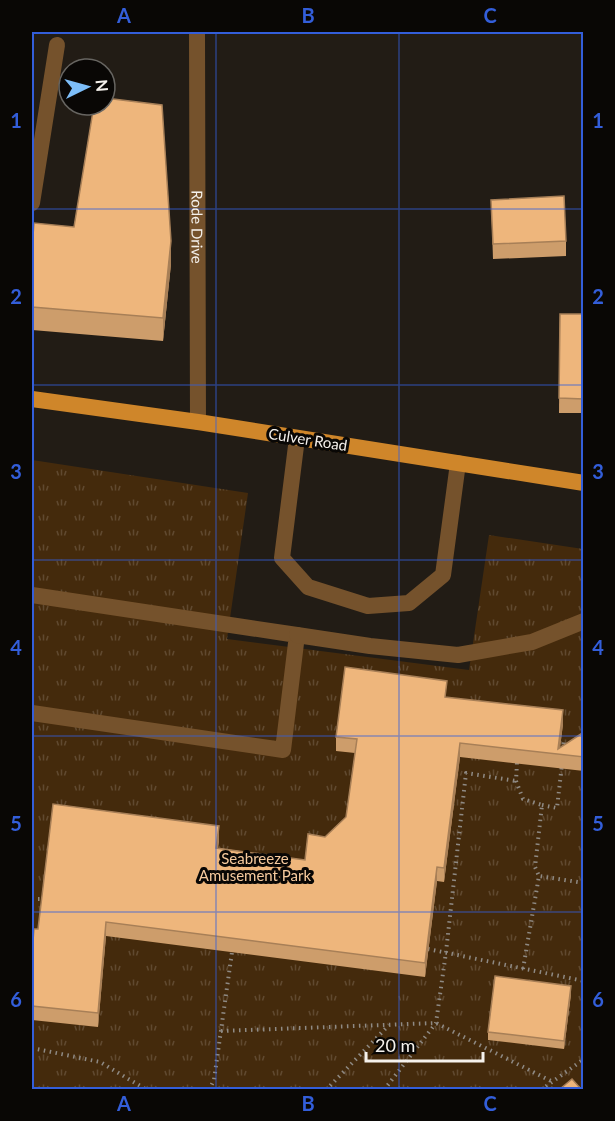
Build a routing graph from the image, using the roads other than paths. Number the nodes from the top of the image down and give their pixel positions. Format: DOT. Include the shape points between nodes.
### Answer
graph roads {
  1 [pos="197,32"];
  2 [pos="57,45"];
  3 [pos="32,203"];
  4 [pos="32,399"];
  5 [pos="198,422"];
  6 [pos="297,438"];
  7 [pos="458,463"];
  8 [pos="584,483"];
  9 [pos="32,595"];
  10 [pos="584,621"];
  11 [pos="297,635"];
  12 [pos="32,713"];
  1 -- 5 [label="street, Rode Drive"];
  2 -- 3 [label="street"];
  4 -- 5 [label="main road, Culver Road"];
  5 -- 6 [label="main road, Culver Road"];
  6 -- 7 [label="main road, Culver Road"];
  6 -- 7 [label="street" via="282,558 308,587 368,606 409,603 442,575"];
  7 -- 8 [label="main road, Culver Road"];
  9 -- 11 [label="street"];
  10 -- 11 [label="street" via="532,642 458,655"];
  11 -- 12 [label="street" via="283,750"];
}
